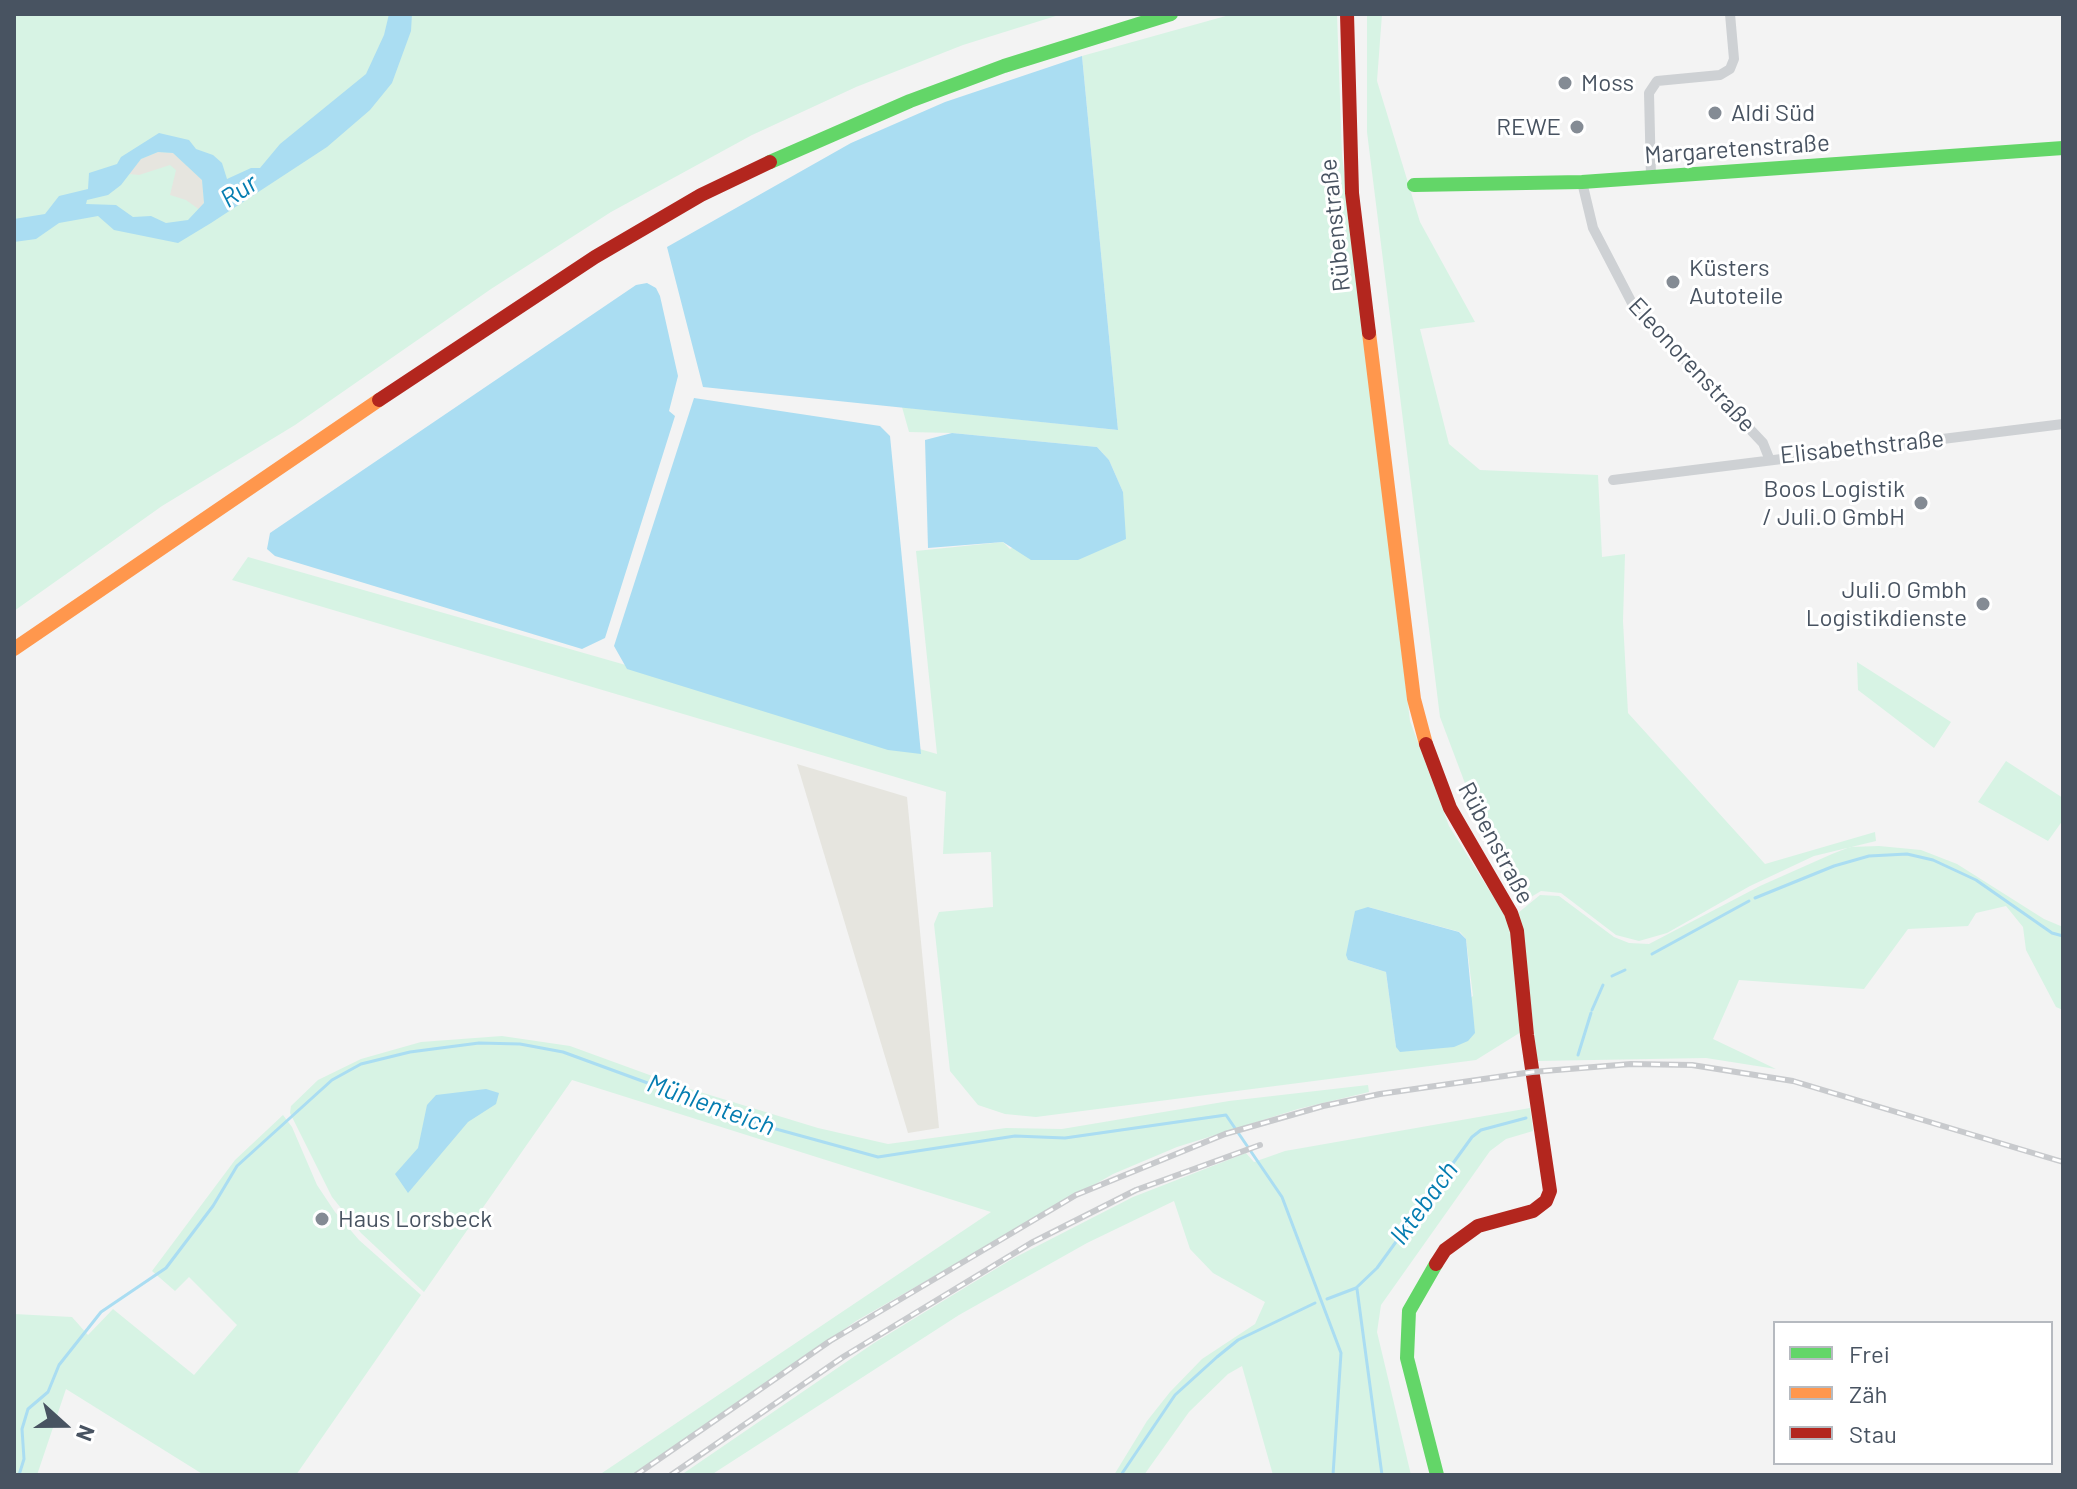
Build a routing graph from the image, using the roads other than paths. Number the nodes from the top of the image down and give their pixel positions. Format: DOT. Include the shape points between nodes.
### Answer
graph roads {
  1 [pos="1171,14"];
  2 [pos="1347,14"];
  3 [pos="1730,14"];
  4 [pos="2063,148"];
  5 [pos="1651,177"];
  6 [pos="1582,182"];
  7 [pos="1414,185"];
  8 [pos="2063,424"];
  9 [pos="1769,458"];
  10 [pos="1613,480"];
  11 [pos="14,649"];
  12 [pos="1437,1475"];
  1 -- 11 [label="street" via="910,101 701,195 469,340"];
  2 -- 12 [label="street, Rübenstraße" via="1352,193 1414,699 1450,808 1517,931 1550,1191 1533,1211 1478,1226 1445,1250 1409,1311 1407,1358"];
  3 -- 5 [label="street" via="1730,69 1720,75 1657,81 1649,93"];
  4 -- 5 [label="street, Margaretenstraße"];
  5 -- 6 [label="street, Margaretenstraße"];
  6 -- 7 [label="street, Margaretenstraße"];
  6 -- 9 [label="street, Eleonorenstraße" via="1593,228 1633,305 1763,443"];
  8 -- 9 [label="street, Elisabethstraße"];
  9 -- 10 [label="street, Elisabethstraße"];
}
